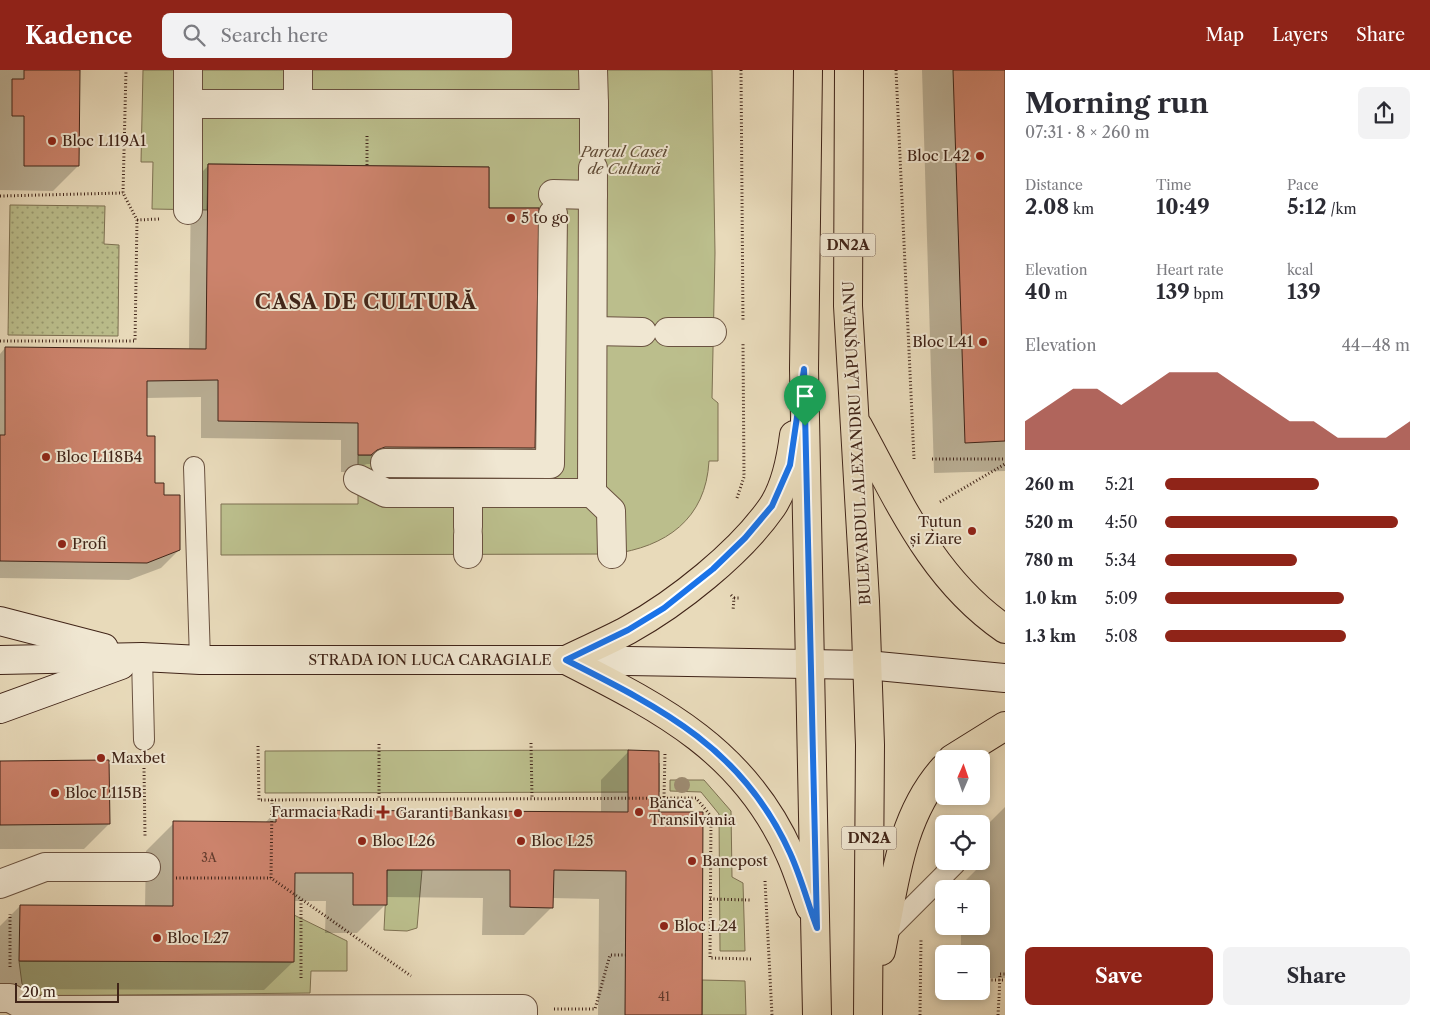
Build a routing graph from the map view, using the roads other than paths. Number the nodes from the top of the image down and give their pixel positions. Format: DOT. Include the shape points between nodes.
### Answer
graph roads {
  1 [pos="188,70"];
  2 [pos="298,70"];
  3 [pos="593,70"];
  4 [pos="808,70"];
  5 [pos="849,70"];
  6 [pos="188,104"];
  7 [pos="298,104"];
  8 [pos="594,104"];
  9 [pos="593,171"];
  10 [pos="188,210"];
  11 [pos="593,331"];
  12 [pos="712,332"];
  13 [pos="804,369"];
  14 [pos="854,420"];
  15 [pos="385,462"];
  16 [pos="194,467"];
  17 [pos="358,479"];
  18 [pos="592,493"];
  19 [pos="468,494"];
  20 [pos="468,539"];
  21 [pos="612,554"];
  22 [pos="0,621"];
  23 [pos="1005,629"];
  24 [pos="142,657"];
  25 [pos="0,660"];
  26 [pos="200,660"];
  27 [pos="566,660"];
  28 [pos="811,664"];
  29 [pos="867,665"];
  30 [pos="1005,678"];
  31 [pos="0,709"];
  32 [pos="1005,726"];
  33 [pos="144,740"];
  34 [pos="966,750"];
  35 [pos="935,780"];
  36 [pos="146,868"];
  37 [pos="949,870"];
  38 [pos="5,882"];
  39 [pos="817,928"];
  40 [pos="884,935"];
  41 [pos="5,998"];
  42 [pos="523,1012"];
  43 [pos="868,1013"];
  44 [pos="817,1015"];
  1 -- 6 [label="street"];
  2 -- 7 [label="street"];
  3 -- 8 [label="street"];
  4 -- 13 [label="main road, DN2A"];
  5 -- 14 [label="main road, BULEVARDUL ALEXANDRU LĂPUȘNEANU / DN2A" via="848,306"];
  6 -- 7 [label="street"];
  6 -- 10 [label="street"];
  7 -- 8 [label="street" via="367,93"];
  8 -- 9 [label="street"];
  9 -- 11 [label="street"];
  9 -- 15 [label="street" via="553,204 550,464"];
  11 -- 12 [label="street"];
  11 -- 18 [label="street"];
  13 -- 27 [label="main road" via="790,465 772,506 713,569 664,608 628,630"];
  13 -- 28 [label="main road, DN2A"];
  14 -- 23 [label="main road" via="922,544 959,590"];
  14 -- 29 [label="main road, BULEVARDUL ALEXANDRU LĂPUȘNEANU / DN2A"];
  16 -- 26 [label="lane"];
  17 -- 19 [label="street" via="386,493"];
  18 -- 19 [label="street"];
  18 -- 21 [label="street" via="611,510"];
  19 -- 20 [label="street"];
  22 -- 24 [label="street"];
  24 -- 25 [label="street, STRADA ION LUCA CARAGIALE"];
  24 -- 26 [label="street, STRADA ION LUCA CARAGIALE"];
  24 -- 31 [label="street, STRADA ION LUCA CARAGIALE"];
  24 -- 33 [label="lane"];
  26 -- 27 [label="street, STRADA ION LUCA CARAGIALE"];
  27 -- 28 [label="street, STRADA ION LUCA CARAGIALE"];
  27 -- 39 [label="main road" via="634,695 716,750 750,787 774,824 790,854"];
  28 -- 29 [label="street, STRADA ION LUCA CARAGIALE"];
  28 -- 39 [label="main road, DN2A"];
  29 -- 30 [label="street, STRADA ION LUCA CARAGIALE"];
  29 -- 43 [label="main road, DN2A" via="870,745"];
  32 -- 34 [label="main road"];
  35 -- 40 [label="main road" via="920,800 909,825"];
  36 -- 38 [label="street" via="45,867"];
  37 -- 40 [label="lane"];
  39 -- 44 [label="main road, DN2A"];
  40 -- 43 [label="main road"];
  41 -- 42 [label="street" via="32,1010"];
}
